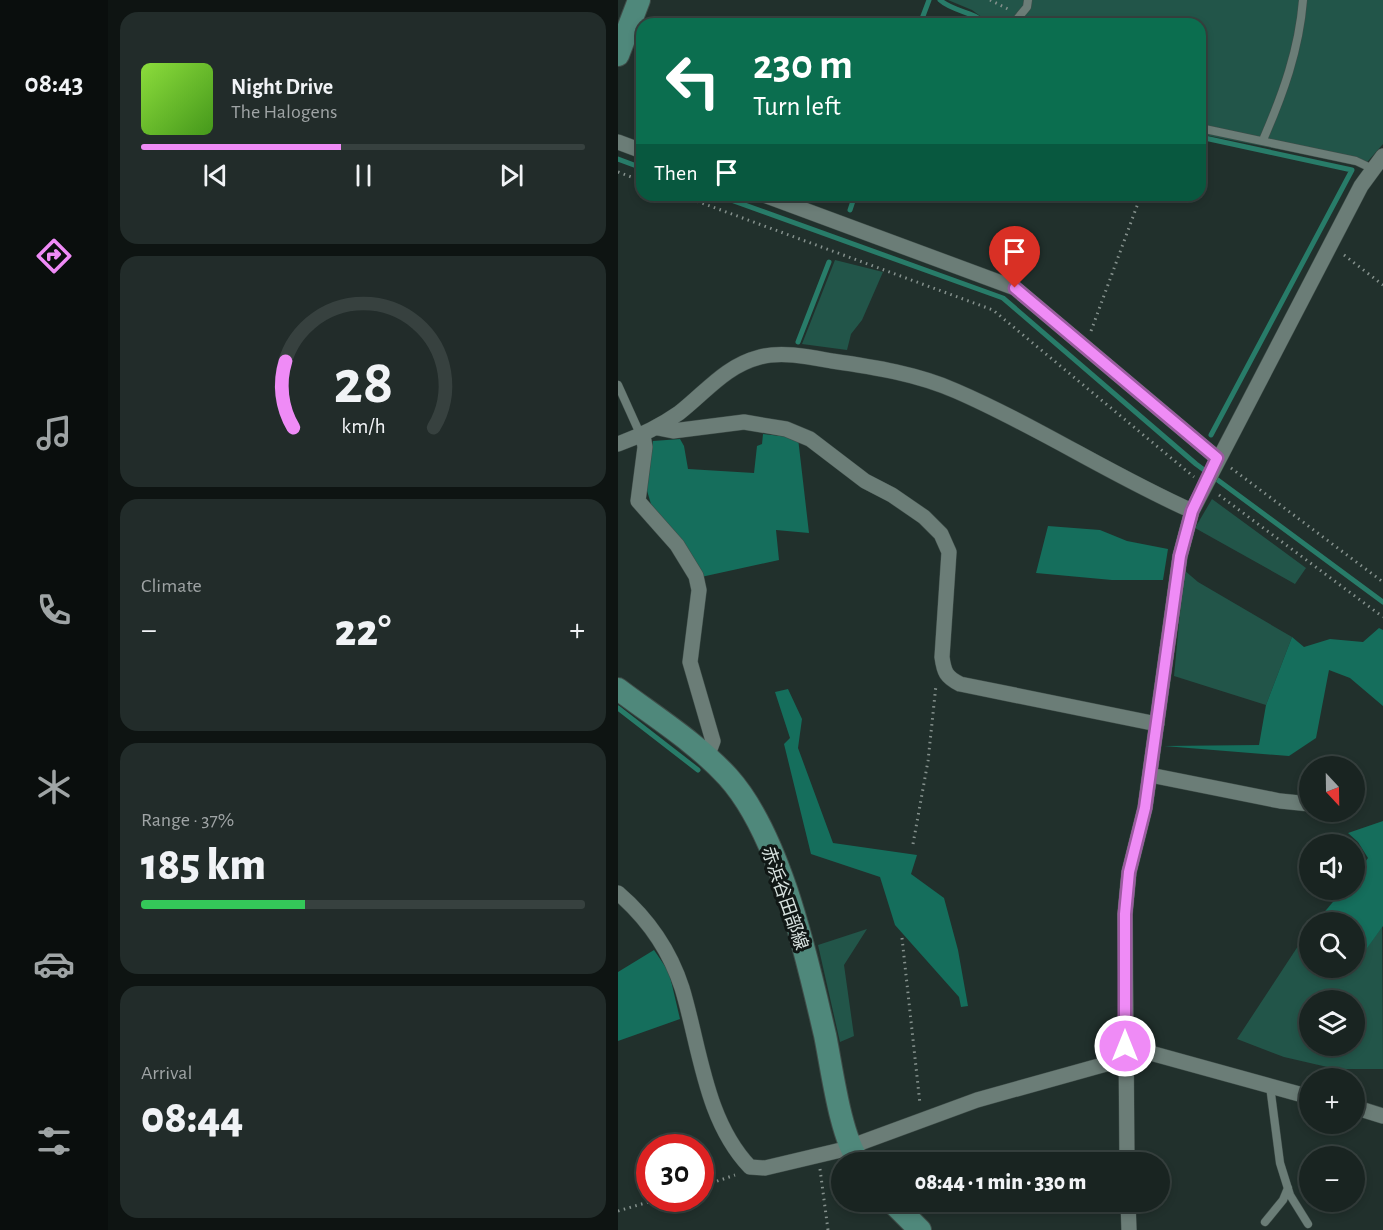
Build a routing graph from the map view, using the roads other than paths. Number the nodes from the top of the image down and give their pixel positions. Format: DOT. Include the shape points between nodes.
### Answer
graph roads {
  1 [pos="639,0"];
  2 [pos="1028,0"];
  3 [pos="1303,0"];
  4 [pos="1017,18"];
  5 [pos="618,55"];
  6 [pos="1206,129"];
  7 [pos="1263,140"];
  8 [pos="618,142"];
  9 [pos="636,149"];
  10 [pos="1383,156"];
  11 [pos="1373,169"];
  12 [pos="781,201"];
  13 [pos="618,384"];
  14 [pos="658,428"];
  15 [pos="642,436"];
  16 [pos="618,444"];
  17 [pos="1211,472"];
  18 [pos="1192,511"];
  19 [pos="618,689"];
  20 [pos="1157,724"];
  21 [pos="707,757"];
  22 [pos="1150,775"];
  23 [pos="1299,803"];
  24 [pos="618,893"];
  25 [pos="1124,1053"];
  26 [pos="1270,1085"];
  27 [pos="1299,1094"];
  28 [pos="1365,1110"];
  29 [pos="1383,1116"];
  30 [pos="854,1152"];
  31 [pos="861,1152"];
  32 [pos="1127,1152"];
  33 [pos="831,1155"];
  34 [pos="1288,1188"];
  35 [pos="902,1212"];
  36 [pos="1128,1212"];
  37 [pos="1264,1222"];
  38 [pos="1308,1224"];
  39 [pos="920,1230"];
  40 [pos="1129,1230"];
  1 -- 5 [label="main road"];
  2 -- 4 [label="lane"];
  3 -- 7 [label="lane" via="1300,33 1287,85"];
  6 -- 7 [label="lane"];
  7 -- 11 [label="lane" via="1356,161"];
  8 -- 9 [label="street"];
  10 -- 11 [label="street"];
  11 -- 17 [label="street"];
  12 -- 17 [label="street" via="1015,288 1085,347"];
  13 -- 15 [label="lane"];
  14 -- 15 [label="street"];
  14 -- 18 [label="street" via="723,373 743,363 776,355 814,358 877,368 954,390"];
  14 -- 20 [label="street" via="673,431 744,422 786,429 810,440 865,481 924,517 941,534 949,552 943,621 944,674 960,684"];
  15 -- 16 [label="street"];
  15 -- 21 [label="street" via="645,447 638,501 688,560 699,590 690,662 713,741"];
  17 -- 18 [label="street"];
  18 -- 20 [label="street" via="1180,556"];
  19 -- 21 [label="main road, 赤浜谷田部線"];
  20 -- 22 [label="street"];
  21 -- 30 [label="main road, 赤浜谷田部線" via="729,778 749,806 780,877 800,937"];
  22 -- 23 [label="street"];
  22 -- 25 [label="street" via="1129,872 1125,914"];
  24 -- 33 [label="street" via="652,928 668,955 681,986 718,1116 730,1142 750,1167 765,1168"];
  25 -- 26 [label="street"];
  25 -- 31 [label="street" via="922,1119"];
  25 -- 32 [label="street"];
  26 -- 27 [label="street"];
  26 -- 34 [label="lane" via="1280,1163"];
  28 -- 29 [label="street"];
  34 -- 37 [label="lane"];
  34 -- 38 [label="lane"];
  35 -- 39 [label="main road"];
  36 -- 40 [label="street"];
}
